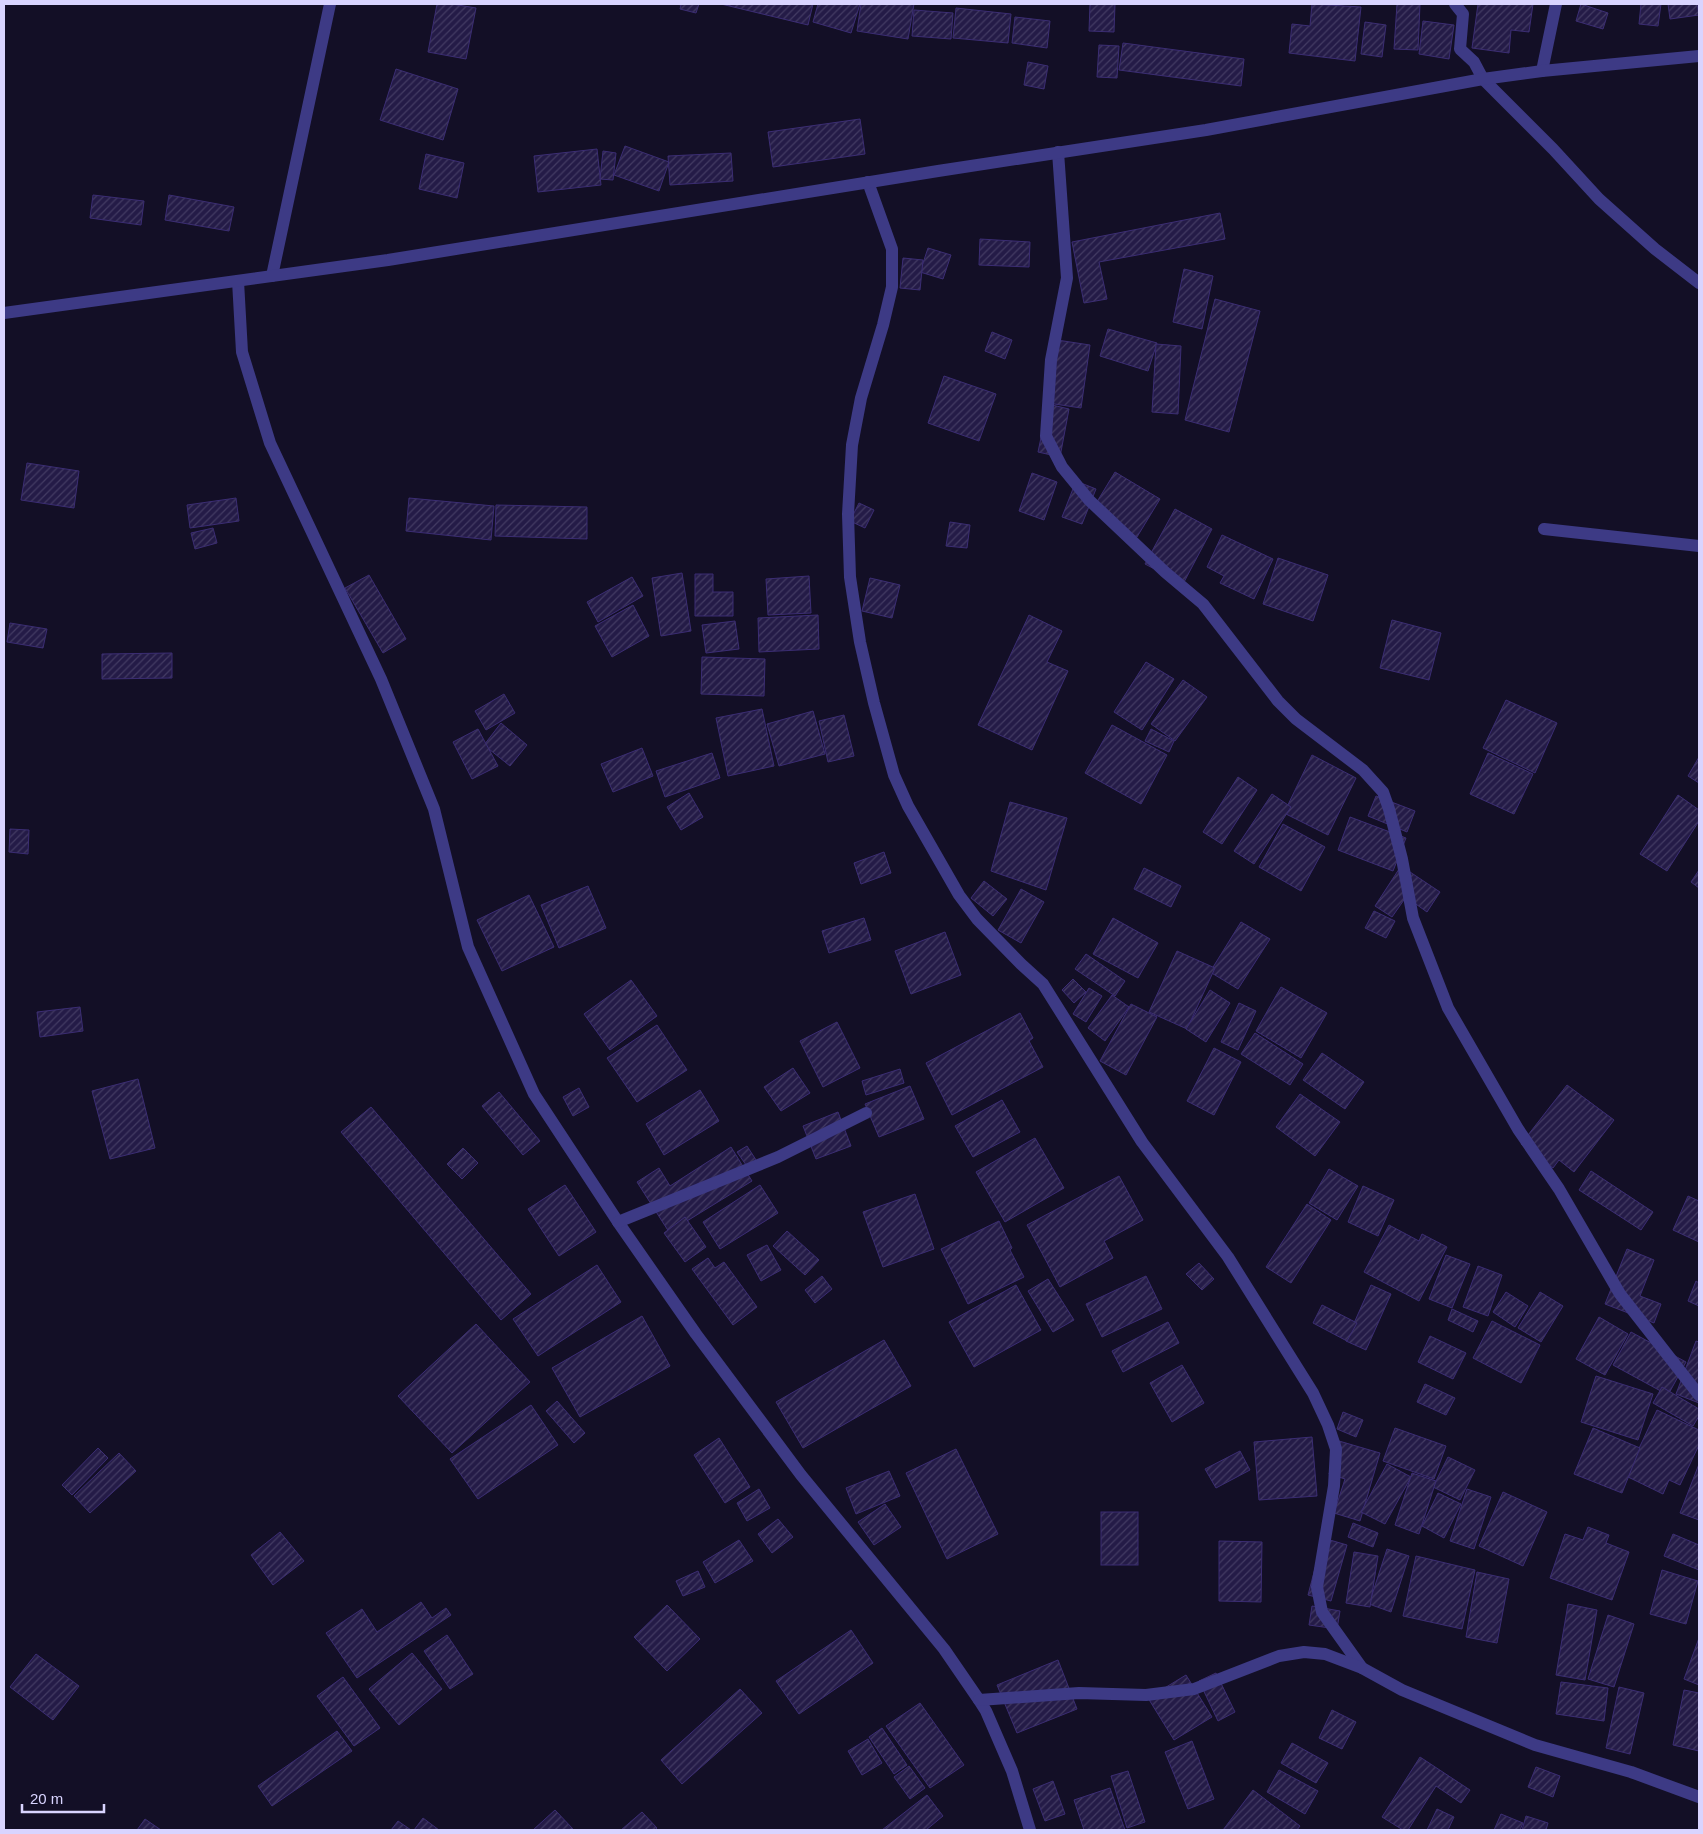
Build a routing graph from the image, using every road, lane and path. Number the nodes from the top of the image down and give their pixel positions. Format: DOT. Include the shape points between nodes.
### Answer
graph roads {
  1 [pos="330,4"];
  2 [pos="1455,4"];
  3 [pos="1556,4"];
  4 [pos="1699,56"];
  5 [pos="1542,71"];
  6 [pos="1483,79"];
  7 [pos="1058,152"];
  8 [pos="868,182"];
  9 [pos="272,276"];
  10 [pos="238,281"];
  11 [pos="1699,283"];
  12 [pos="4,313"];
  13 [pos="1544,529"];
  14 [pos="1699,546"];
  15 [pos="866,1113"];
  16 [pos="618,1222"];
  17 [pos="1699,1395"];
  18 [pos="1362,1668"];
  19 [pos="979,1700"];
  20 [pos="1699,1797"];
  21 [pos="1030,1830"];
  1 -- 9 [label="street"];
  2 -- 6 [label="street" via="1463,14 1460,49 1474,62"];
  3 -- 5 [label="street"];
  4 -- 5 [label="street"];
  5 -- 6 [label="street"];
  6 -- 7 [label="street" via="1206,130"];
  6 -- 11 [label="street" via="1599,199"];
  7 -- 8 [label="street"];
  7 -- 17 [label="street" via="1067,278 1051,360 1046,436 1062,467 1089,500 1203,604 1278,701 1296,719 1363,770 1383,792 1390,808 1414,918 1448,1008 1620,1294"];
  8 -- 9 [label="street"];
  8 -- 18 [label="street" via="892,250 892,287 861,398 852,445 848,514 850,577 860,642 894,774 908,806 959,895 977,919 1043,984 1058,1005 1142,1142 1228,1257 1313,1393 1336,1449 1334,1486 1317,1587 1322,1612"];
  9 -- 10 [label="street"];
  10 -- 12 [label="street"];
  10 -- 16 [label="street" via="242,352 270,443 382,679 434,809 468,947 534,1094"];
  13 -- 14 [label="street"];
  15 -- 16 [label="street" via="778,1157"];
  16 -- 19 [label="street" via="800,1475 944,1649"];
  18 -- 19 [label="street" via="1324,1654 1304,1652 1279,1656 1194,1689 1146,1696 1080,1693"];
  18 -- 20 [label="street" via="1402,1690 1535,1745 1631,1772"];
  19 -- 21 [label="street" via="1012,1771"];
}
